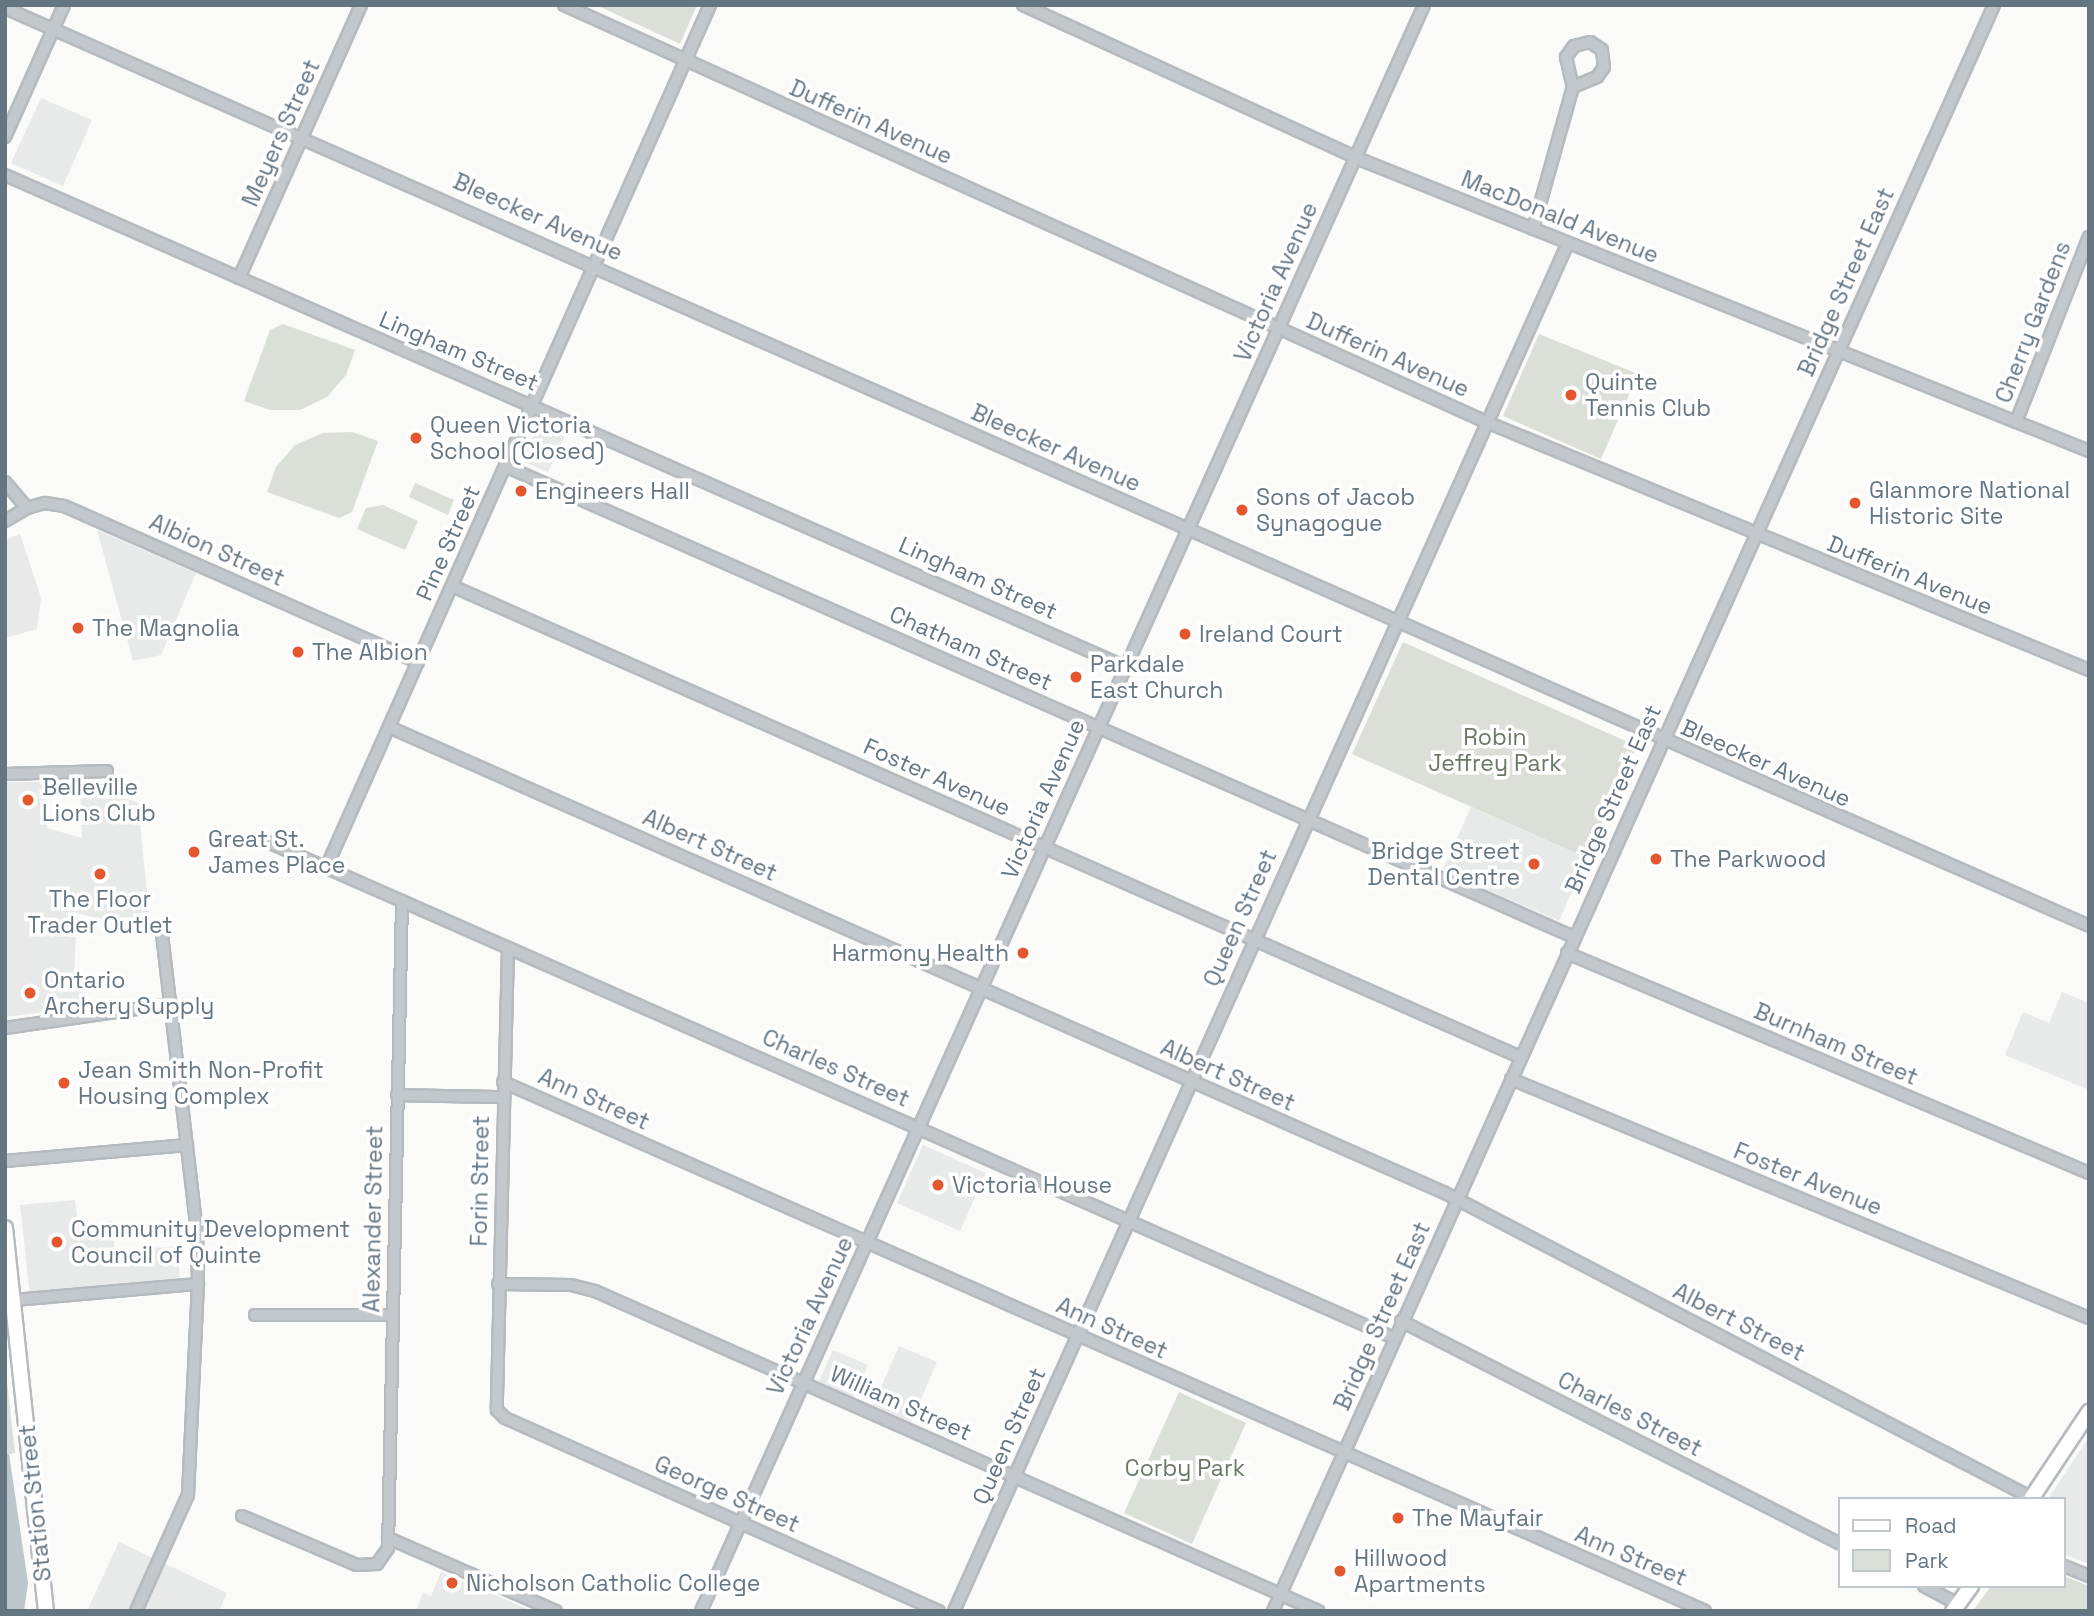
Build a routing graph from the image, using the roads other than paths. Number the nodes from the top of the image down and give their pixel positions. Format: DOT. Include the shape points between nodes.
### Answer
graph roads {
  1 [pos="64,5"];
  2 [pos="361,5"];
  3 [pos="564,5"];
  4 [pos="710,5"];
  5 [pos="1023,5"];
  6 [pos="1424,5"];
  7 [pos="1994,5"];
  8 [pos="5,8"];
  9 [pos="53,29"];
  10 [pos="686,61"];
  11 [pos="1573,87"];
  12 [pos="5,137"];
  13 [pos="303,137"];
  14 [pos="1356,157"];
  15 [pos="5,175"];
  16 [pos="1533,229"];
  17 [pos="2089,237"];
  18 [pos="1568,243"];
  19 [pos="595,264"];
  20 [pos="239,278"];
  21 [pos="1278,329"];
  22 [pos="1837,352"];
  23 [pos="532,405"];
  24 [pos="1484,421"];
  25 [pos="2016,422"];
  26 [pos="2089,451"];
  27 [pos="505,466"];
  28 [pos="5,482"];
  29 [pos="27,508"];
  30 [pos="5,521"];
  31 [pos="1187,529"];
  32 [pos="1755,536"];
  33 [pos="452,586"];
  34 [pos="1396,622"];
  35 [pos="418,662"];
  36 [pos="1126,667"];
  37 [pos="2089,670"];
  38 [pos="389,727"];
  39 [pos="1098,727"];
  40 [pos="1662,740"];
  41 [pos="107,771"];
  42 [pos="5,774"];
  43 [pos="1307,820"];
  44 [pos="261,839"];
  45 [pos="1045,848"];
  46 [pos="326,868"];
  47 [pos="402,901"];
  48 [pos="2089,926"];
  49 [pos="162,936"];
  50 [pos="1574,937"];
  51 [pos="1253,940"];
  52 [pos="508,948"];
  53 [pos="1567,953"];
  54 [pos="981,988"];
  55 [pos="171,1004"];
  56 [pos="5,1028"];
  57 [pos="1520,1057"];
  58 [pos="1511,1079"];
  59 [pos="1189,1081"];
  60 [pos="503,1082"];
  61 [pos="397,1095"];
  62 [pos="503,1097"];
  63 [pos="919,1128"];
  64 [pos="187,1144"];
  65 [pos="5,1161"];
  66 [pos="2089,1173"];
  67 [pos="1457,1200"];
  68 [pos="1128,1220"];
  69 [pos="5,1228"];
  70 [pos="867,1241"];
  71 [pos="198,1283"];
  72 [pos="498,1284"];
  73 [pos="14,1300"];
  74 [pos="255,1315"];
  75 [pos="392,1315"];
  76 [pos="2089,1318"];
  77 [pos="1401,1321"];
  78 [pos="1077,1335"];
  79 [pos="1394,1338"];
  80 [pos="803,1382"];
  81 [pos="2089,1412"];
  82 [pos="499,1414"];
  83 [pos="1343,1454"];
  84 [pos="1014,1476"];
  85 [pos="2030,1497"];
  86 [pos="2033,1497"];
  87 [pos="242,1516"];
  88 [pos="740,1522"];
  89 [pos="388,1538"];
  90 [pos="1839,1543"];
  91 [pos="2066,1567"];
  92 [pos="2089,1576"];
  93 [pos="1927,1588"];
  94 [pos="1970,1588"];
  95 [pos="1280,1594"];
  96 [pos="1956,1607"];
  97 [pos="46,1611"];
  98 [pos="136,1611"];
  99 [pos="556,1611"];
  100 [pos="701,1611"];
  101 [pos="939,1611"];
  102 [pos="954,1611"];
  103 [pos="1273,1611"];
  104 [pos="1318,1611"];
  105 [pos="1705,1611"];
  1 -- 9 [label="street"];
  2 -- 13 [label="street, Meyers Street"];
  3 -- 10 [label="street, Dufferin Avenue"];
  4 -- 10 [label="street, Pine Street"];
  5 -- 14 [label="street, MacDonald Avenue"];
  6 -- 14 [label="street, Victoria Avenue"];
  7 -- 22 [label="street, Bridge Street East"];
  8 -- 9 [label="street, Bleecker Avenue"];
  9 -- 12 [label="street"];
  9 -- 13 [label="street, Bleecker Avenue"];
  10 -- 19 [label="street, Pine Street"];
  10 -- 21 [label="street, Dufferin Avenue"];
  11 -- 11 [label="street" via="1597,77 1605,67 1602,50 1590,42 1574,46 1566,57"];
  11 -- 16 [label="street"];
  13 -- 19 [label="street, Bleecker Avenue"];
  13 -- 20 [label="street, Meyers Street"];
  14 -- 16 [label="street, MacDonald Avenue"];
  14 -- 21 [label="street, Victoria Avenue"];
  15 -- 20 [label="street, Lingham Street"];
  16 -- 18 [label="street, MacDonald Avenue"];
  17 -- 25 [label="street, Cherry Gardens"];
  18 -- 22 [label="street, MacDonald Avenue"];
  18 -- 24 [label="street, Queen Street"];
  19 -- 23 [label="street, Pine Street"];
  19 -- 31 [label="street, Bleecker Avenue"];
  20 -- 23 [label="street, Lingham Street"];
  21 -- 24 [label="street, Dufferin Avenue"];
  21 -- 31 [label="street, Victoria Avenue"];
  22 -- 25 [label="street, MacDonald Avenue"];
  22 -- 32 [label="street, Bridge Street East"];
  23 -- 27 [label="street, Pine Street"];
  23 -- 36 [label="street, Lingham Street"];
  24 -- 32 [label="street, Dufferin Avenue"];
  24 -- 34 [label="street, Queen Street"];
  25 -- 26 [label="street, MacDonald Avenue"];
  27 -- 33 [label="street, Pine Street"];
  27 -- 39 [label="street, Chatham Street"];
  28 -- 29 [label="street"];
  29 -- 30 [label="street"];
  29 -- 35 [label="street, Albion Street" via="45,503 64,506"];
  31 -- 34 [label="street, Bleecker Avenue"];
  31 -- 36 [label="street, Victoria Avenue"];
  32 -- 37 [label="street, Dufferin Avenue"];
  32 -- 40 [label="street, Bridge Street East"];
  33 -- 35 [label="street, Pine Street"];
  33 -- 45 [label="street, Foster Avenue"];
  34 -- 40 [label="street, Bleecker Avenue"];
  34 -- 43 [label="street, Queen Street"];
  35 -- 38 [label="street, Pine Street"];
  36 -- 39 [label="street, Victoria Avenue"];
  38 -- 46 [label="street, Pine Street"];
  38 -- 54 [label="street, Albert Street"];
  39 -- 43 [label="street, Chatham Street"];
  39 -- 45 [label="street, Victoria Avenue"];
  40 -- 48 [label="street, Bleecker Avenue"];
  40 -- 50 [label="street, Bridge Street East"];
  41 -- 42 [label="street"];
  43 -- 50 [label="street, Chatham Street"];
  43 -- 51 [label="street, Queen Street"];
  44 -- 46 [label="street, Charles Street"];
  45 -- 51 [label="street, Foster Avenue"];
  45 -- 54 [label="street, Victoria Avenue"];
  46 -- 47 [label="street, Charles Street"];
  47 -- 52 [label="street, Charles Street"];
  47 -- 61 [label="street, Alexander Street"];
  49 -- 55 [label="street"];
  50 -- 53 [label="street, Bridge Street East"];
  51 -- 57 [label="street, Foster Avenue"];
  51 -- 59 [label="street, Queen Street"];
  52 -- 60 [label="street, Forin Street"];
  52 -- 63 [label="street, Charles Street"];
  53 -- 57 [label="street, Bridge Street East"];
  53 -- 66 [label="street, Burnham Street"];
  54 -- 59 [label="street, Albert Street"];
  54 -- 63 [label="street, Victoria Avenue"];
  55 -- 56 [label="street"];
  55 -- 64 [label="street"];
  57 -- 58 [label="street, Bridge Street East"];
  58 -- 67 [label="street, Bridge Street East"];
  58 -- 76 [label="street, Foster Avenue"];
  59 -- 67 [label="street, Albert Street"];
  59 -- 68 [label="street, Queen Street"];
  60 -- 62 [label="street, Forin Street"];
  60 -- 70 [label="street, Ann Street"];
  61 -- 62 [label="street, Ann Street"];
  61 -- 75 [label="street, Alexander Street"];
  62 -- 72 [label="street, Forin Street"];
  63 -- 68 [label="street, Charles Street"];
  63 -- 70 [label="street, Victoria Avenue"];
  64 -- 65 [label="street"];
  64 -- 71 [label="street"];
  67 -- 77 [label="street, Bridge Street East"];
  67 -- 85 [label="street, Albert Street"];
  68 -- 78 [label="street, Queen Street"];
  68 -- 79 [label="street, Charles Street"];
  69 -- 73 [label="main road, Station Street"];
  70 -- 78 [label="street, Ann Street"];
  70 -- 80 [label="street, Victoria Avenue"];
  71 -- 73 [label="street"];
  71 -- 98 [label="street" via="188,1495"];
  72 -- 80 [label="street, William Street" via="583,1287"];
  72 -- 82 [label="street, Forin Street"];
  73 -- 97 [label="main road, Station Street"];
  74 -- 75 [label="street"];
  75 -- 89 [label="street, Alexander Street"];
  77 -- 79 [label="street, Bridge Street East"];
  77 -- 90 [label="street, Charles Street"];
  78 -- 83 [label="street, Ann Street"];
  78 -- 84 [label="street, Queen Street"];
  79 -- 83 [label="street, Bridge Street East"];
  80 -- 84 [label="street, William Street"];
  80 -- 88 [label="street, Victoria Avenue"];
  81 -- 86 [label="main road"];
  82 -- 88 [label="street, George Street"];
  83 -- 95 [label="street, Bridge Street East"];
  83 -- 105 [label="street, Ann Street"];
  84 -- 95 [label="street, William Street"];
  84 -- 102 [label="street, Queen Street"];
  87 -- 89 [label="street" via="357,1566 377,1564 384,1557"];
  88 -- 100 [label="street, Victoria Avenue"];
  88 -- 101 [label="street, George Street"];
  89 -- 99 [label="street"];
  91 -- 92 [label="street"];
  93 -- 96 [label="street"];
  94 -- 96 [label="main road"];
  95 -- 103 [label="street, Bridge Street East"];
  95 -- 104 [label="street, William Street"];
}
